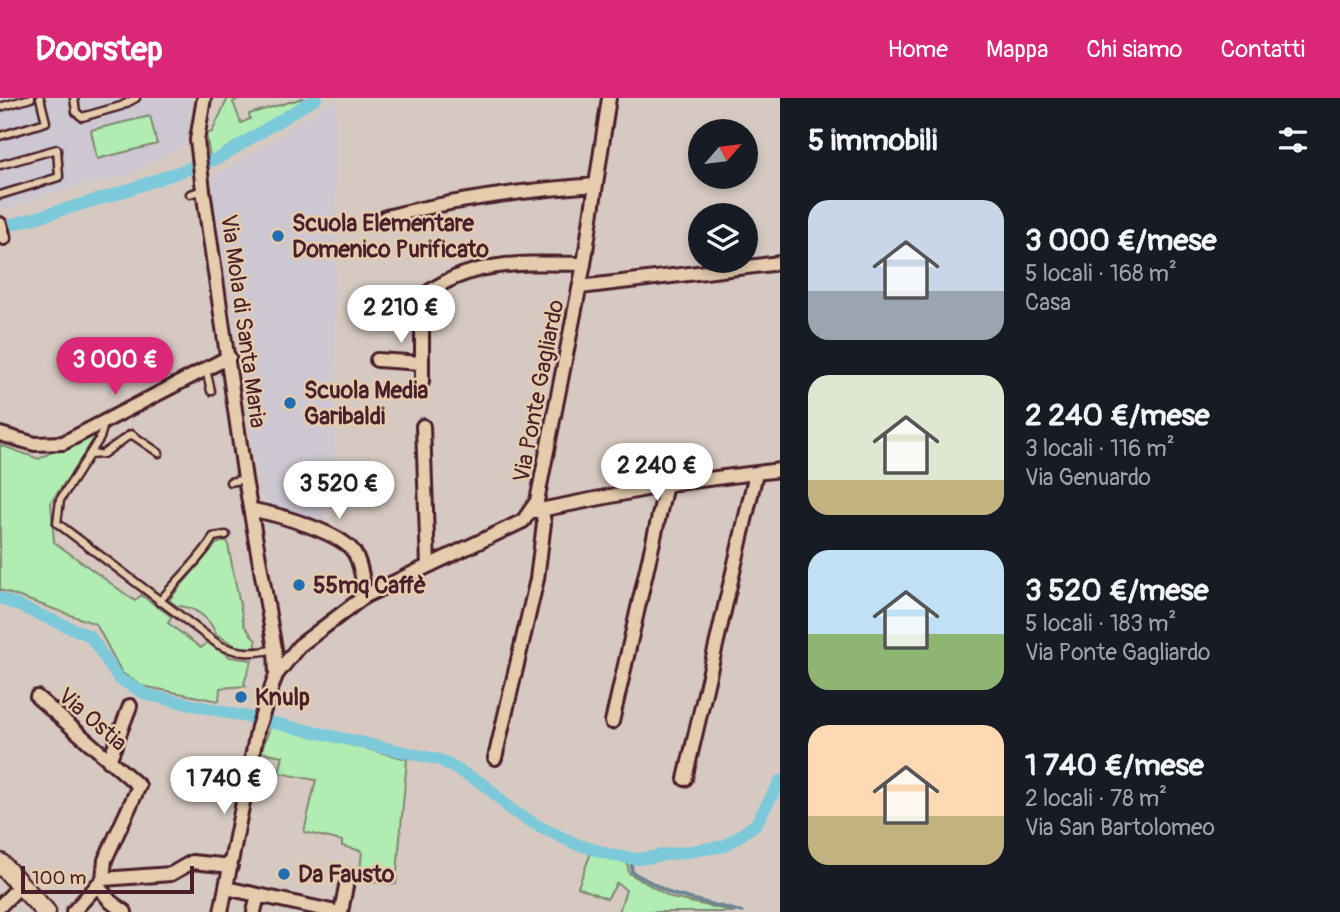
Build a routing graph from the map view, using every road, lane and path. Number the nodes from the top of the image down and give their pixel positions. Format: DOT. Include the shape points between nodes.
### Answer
graph roads {
  1 [pos="31,98"];
  2 [pos="40,98"];
  3 [pos="74,98"];
  4 [pos="136,98"];
  5 [pos="204,98"];
  6 [pos="609,98"];
  7 [pos="0,107"];
  8 [pos="0,136"];
  9 [pos="0,165"];
  10 [pos="596,185"];
  11 [pos="0,195"];
  12 [pos="386,217"];
  13 [pos="0,223"];
  14 [pos="4,238"];
  15 [pos="780,262"];
  16 [pos="584,264"];
  17 [pos="580,287"];
  18 [pos="229,357"];
  19 [pos="377,360"];
  20 [pos="422,363"];
  21 [pos="205,366"];
  22 [pos="422,382"];
  23 [pos="211,391"];
  24 [pos="105,421"];
  25 [pos="423,426"];
  26 [pos="0,434"];
  27 [pos="159,453"];
  28 [pos="89,455"];
  29 [pos="780,470"];
  30 [pos="756,473"];
  31 [pos="245,479"];
  32 [pos="230,482"];
  33 [pos="666,485"];
  34 [pos="253,510"];
  35 [pos="536,510"];
  36 [pos="226,535"];
  37 [pos="428,566"];
  38 [pos="365,596"];
  39 [pos="159,602"];
  40 [pos="275,649"];
  41 [pos="276,675"];
  42 [pos="37,697"];
  43 [pos="130,706"];
  44 [pos="611,722"];
  45 [pos="495,758"];
  46 [pos="109,761"];
  47 [pos="685,779"];
  48 [pos="0,863"];
  49 [pos="231,866"];
  50 [pos="100,882"];
  51 [pos="22,884"];
  52 [pos="346,886"];
  53 [pos="226,888"];
  54 [pos="258,895"];
  55 [pos="0,906"];
  56 [pos="298,908"];
  57 [pos="46,912"];
  58 [pos="73,912"];
  59 [pos="125,912"];
  60 [pos="221,912"];
  61 [pos="254,912"];
  62 [pos="338,912"];
  1 -- 7 [label="lane"];
  2 -- 8 [label="lane" via="46,122"];
  3 -- 4 [label="lane" via="76,112 82,117"];
  5 -- 18 [label="street, Via Mola di Santa Maria" via="196,192"];
  6 -- 10 [label="street, Via Ponte Gagliardo"];
  9 -- 11 [label="lane" via="57,149 59,177"];
  10 -- 12 [label="street" via="511,191"];
  10 -- 16 [label="street, Via Ponte Gagliardo"];
  13 -- 14 [label="street"];
  15 -- 17 [label="street"];
  16 -- 17 [label="street, Via Ponte Gagliardo"];
  16 -- 20 [label="street" via="492,265 442,281 422,297"];
  17 -- 35 [label="street, Via Ponte Gagliardo"];
  18 -- 21 [label="street"];
  18 -- 31 [label="street, Via Mola di Santa Maria"];
  19 -- 20 [label="street"];
  20 -- 22 [label="street"];
  21 -- 23 [label="lane"];
  21 -- 24 [label="street"];
  24 -- 26 [label="street" via="63,443 34,444"];
  24 -- 28 [label="lane"];
  25 -- 37 [label="street"];
  27 -- 28 [label="lane" via="131,434 103,454"];
  28 -- 39 [label="lane" via="60,500 57,523"];
  29 -- 30 [label="street"];
  30 -- 33 [label="street"];
  30 -- 47 [label="street"];
  31 -- 32 [label="lane"];
  31 -- 34 [label="street, Via Mola di Santa Maria"];
  33 -- 35 [label="street"];
  33 -- 44 [label="street"];
  34 -- 38 [label="street" via="272,513 348,544 356,555"];
  34 -- 40 [label="street, Via Mola di Santa Maria"];
  35 -- 37 [label="street, Via Ponte Gagliardo" via="523,521"];
  35 -- 45 [label="street" via="544,523 537,579"];
  36 -- 39 [label="lane" via="213,537"];
  37 -- 38 [label="street, Via Ponte Gagliardo"];
  38 -- 41 [label="street, Via Ponte Gagliardo" via="299,646"];
  39 -- 40 [label="lane" via="228,649 254,654"];
  40 -- 41 [label="street, Via Mola di Santa Maria"];
  41 -- 49 [label="street" via="258,727"];
  42 -- 46 [label="street, Via Ostia"];
  43 -- 46 [label="street"];
  46 -- 50 [label="street, Via Ostia" via="139,786 105,860"];
  48 -- 51 [label="street"];
  49 -- 50 [label="street" via="192,862 172,874"];
  49 -- 53 [label="street"];
  50 -- 58 [label="street, Via Ostia"];
  50 -- 59 [label="street" via="111,902"];
  51 -- 55 [label="street"];
  51 -- 57 [label="street"];
  52 -- 62 [label="street"];
  53 -- 54 [label="street"];
  53 -- 60 [label="street"];
  54 -- 56 [label="street"];
  54 -- 61 [label="street"];
  56 -- 62 [label="street"];
}
